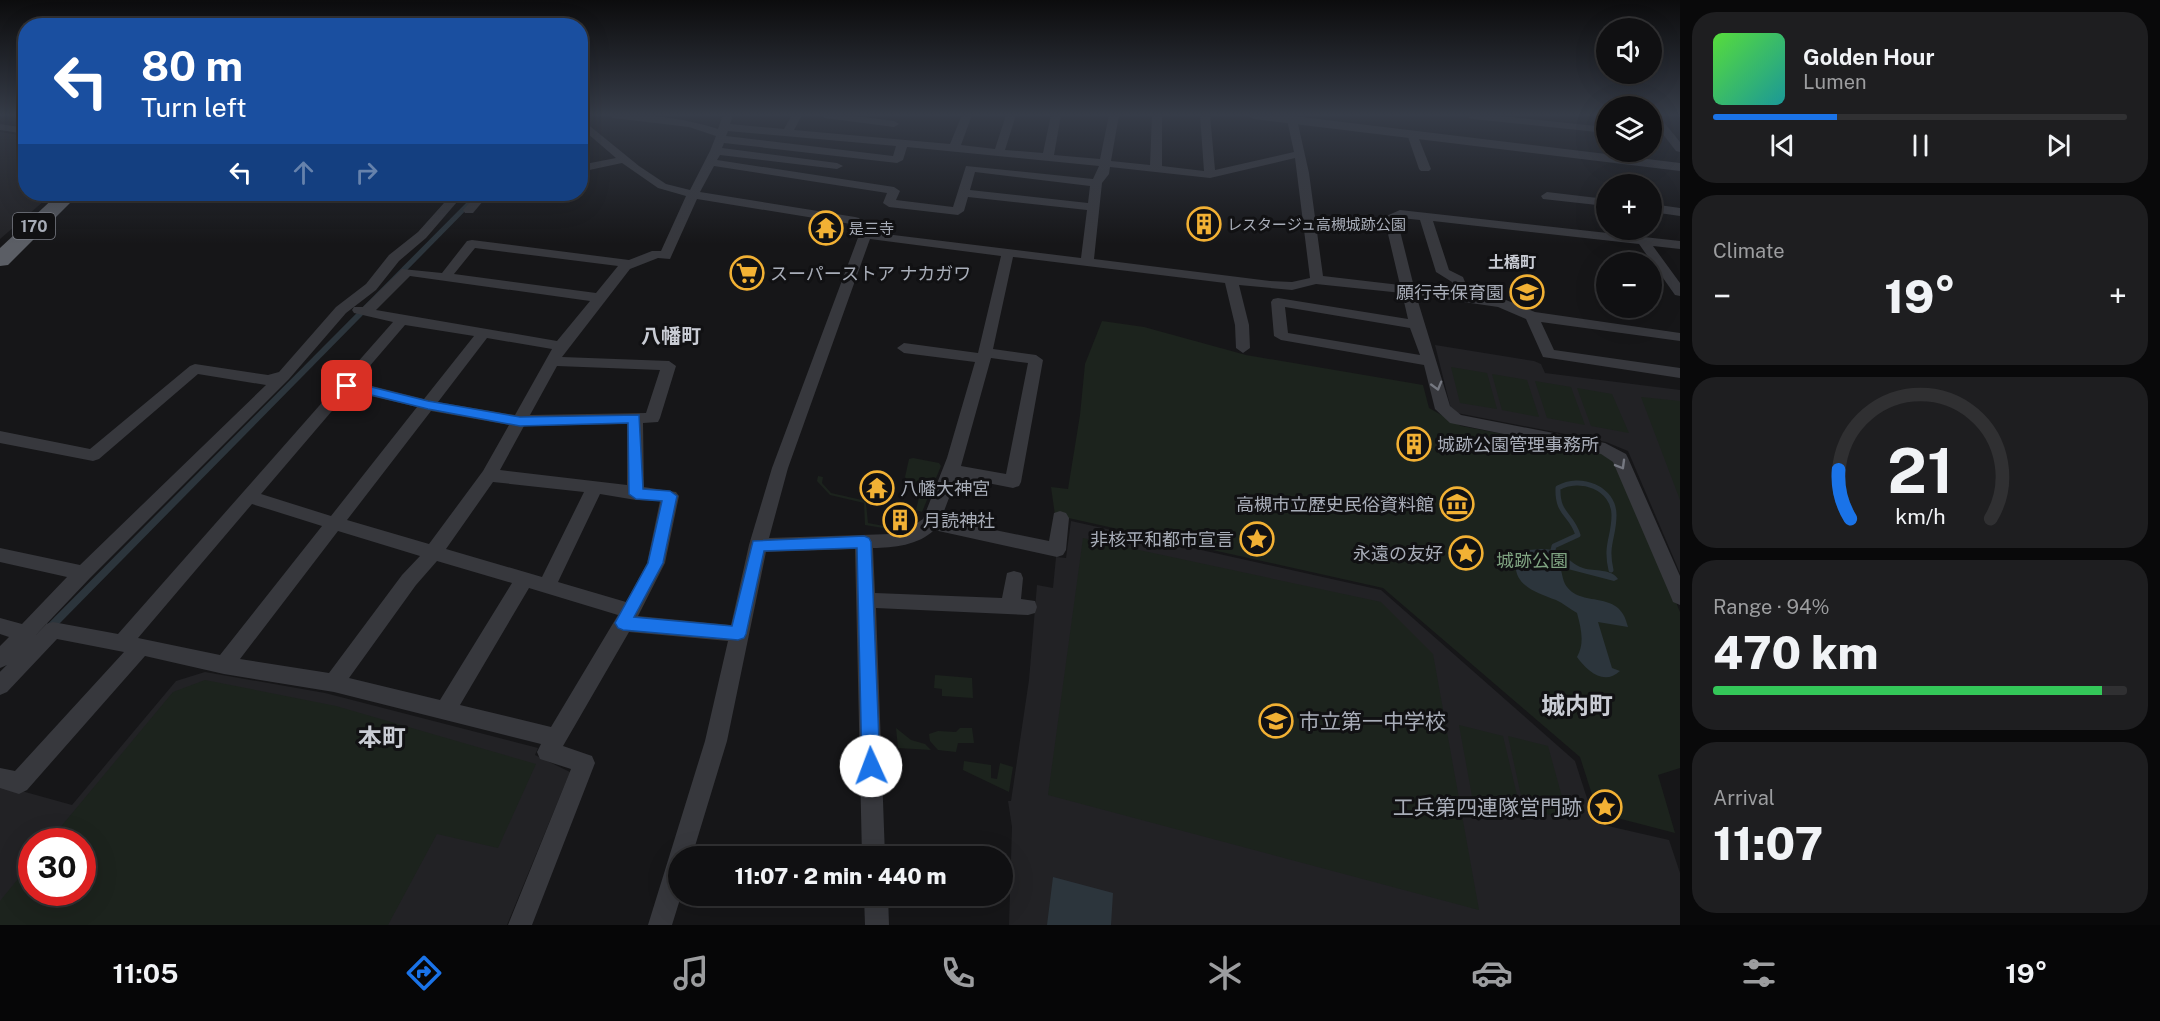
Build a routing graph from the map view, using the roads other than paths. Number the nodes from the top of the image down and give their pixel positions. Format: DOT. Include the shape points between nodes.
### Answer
graph roads {
  1 [pos="712,158"];
  2 [pos="804,158"];
  3 [pos="840,158"];
  4 [pos="883,158"];
  5 [pos="898,158"];
  6 [pos="1059,158"];
  7 [pos="1106,158"];
  8 [pos="1156,158"];
  9 [pos="1209,158"];
  10 [pos="1282,158"];
  11 [pos="1301,158"];
  12 [pos="1421,158"];
  13 [pos="1608,158"];
  14 [pos="625,159"];
  15 [pos="710,162"];
  16 [pos="1105,163"];
  17 [pos="837,166"];
  18 [pos="1680,167"];
  19 [pos="588,168"];
  20 [pos="1156,169"];
  21 [pos="1425,169"];
  22 [pos="1210,175"];
  23 [pos="832,181"];
  24 [pos="1096,183"];
  25 [pos="963,193"];
  26 [pos="694,195"];
  27 [pos="1547,196"];
  28 [pos="61,201"];
  29 [pos="450,201"];
  30 [pos="477,201"];
  31 [pos="1596,202"];
  32 [pos="1094,207"];
  33 [pos="1662,209"];
  34 [pos="469,210"];
  35 [pos="1680,212"];
  36 [pos="1425,216"];
  37 [pos="865,235"];
  38 [pos="1596,235"];
  39 [pos="1642,240"];
  40 [pos="1680,244"];
  41 [pos="1008,252"];
  42 [pos="0,260"];
  43 [pos="1087,262"];
  44 [pos="630,264"];
  45 [pos="445,277"];
  46 [pos="1316,280"];
  47 [pos="1232,281"];
  48 [pos="1408,290"];
  49 [pos="1680,292"];
  50 [pos="599,298"];
  51 [pos="1465,298"];
  52 [pos="345,307"];
  53 [pos="366,312"];
  54 [pos="1532,316"];
  55 [pos="402,320"];
  56 [pos="1416,325"];
  57 [pos="482,335"];
  58 [pos="1676,337"];
  59 [pos="561,346"];
  60 [pos="904,348"];
  61 [pos="1243,348"];
  62 [pos="1680,351"];
  63 [pos="985,355"];
  64 [pos="553,361"];
  65 [pos="1430,361"];
  66 [pos="1680,373"];
  67 [pos="284,376"];
  68 [pos="347,386"];
  69 [pos="428,405"];
  70 [pos="635,418"];
  71 [pos="520,421"];
  72 [pos="0,437"];
  73 [pos="951,470"];
  74 [pos="489,475"];
  75 [pos="596,489"];
  76 [pos="636,494"];
  77 [pos="250,496"];
  78 [pos="1060,518"];
  79 [pos="930,523"];
  80 [pos="336,524"];
  81 [pos="864,542"];
  82 [pos="758,545"];
  83 [pos="433,553"];
  84 [pos="0,555"];
  85 [pos="83,573"];
  86 [pos="1014,578"];
  87 [pos="525,579"];
  88 [pos="547,585"];
  89 [pos="1680,597"];
  90 [pos="866,600"];
  91 [pos="627,617"];
  92 [pos="0,626"];
  93 [pos="26,633"];
  94 [pos="738,634"];
  95 [pos="132,645"];
  96 [pos="0,659"];
  97 [pos="224,665"];
  98 [pos="334,683"];
  99 [pos="0,686"];
  100 [pos="446,711"];
  101 [pos="554,738"];
  102 [pos="0,778"];
  103 [pos="684,846"];
  104 [pos="874,846"];
  105 [pos="668,898"];
  106 [pos="876,906"];
  107 [pos="520,925"];
  108 [pos="660,925"];
  109 [pos="877,925"];
  1 -- 15 [label="street"];
  2 -- 17 [label="street"];
  3 -- 17 [label="street"];
  4 -- 5 [label="street"];
  6 -- 16 [label="street"];
  7 -- 16 [label="street"];
  8 -- 20 [label="street"];
  9 -- 22 [label="street"];
  10 -- 22 [label="street"];
  11 -- 46 [label="street" via="1308,191"];
  12 -- 21 [label="street"];
  13 -- 18 [label="street"];
  14 -- 19 [label="street"];
  14 -- 26 [label="street" via="662,186"];
  15 -- 23 [label="street"];
  15 -- 26 [label="street"];
  16 -- 20 [label="street"];
  16 -- 24 [label="street"];
  17 -- 23 [label="street"];
  20 -- 22 [label="street"];
  23 -- 25 [label="street" via="894,191 889,203 958,211"];
  24 -- 25 [label="street" via="970,168"];
  24 -- 32 [label="street"];
  25 -- 32 [label="street"];
  26 -- 37 [label="street" via="855,221"];
  26 -- 44 [label="street" via="665,256 657,254"];
  27 -- 31 [label="street"];
  28 -- 42 [label="highway, 170"];
  29 -- 52 [label="street" via="422,235"];
  30 -- 34 [label="street"];
  32 -- 43 [label="street"];
  33 -- 35 [label="street"];
  36 -- 38 [label="street"];
  36 -- 48 [label="street" via="1390,217"];
  36 -- 51 [label="street" via="1443,272 1458,280"];
  37 -- 41 [label="street"];
  37 -- 82 [label="street" via="790,435"];
  39 -- 40 [label="street"];
  39 -- 49 [label="street"];
  41 -- 43 [label="street"];
  41 -- 63 [label="street"];
  43 -- 47 [label="street"];
  44 -- 45 [label="street" via="472,244"];
  44 -- 50 [label="street"];
  45 -- 50 [label="street"];
  45 -- 53 [label="street" via="407,272"];
  46 -- 47 [label="street" via="1292,286"];
  46 -- 48 [label="street"];
  47 -- 61 [label="street"];
  48 -- 51 [label="street"];
  48 -- 56 [label="street"];
  50 -- 59 [label="street"];
  51 -- 54 [label="street" via="1501,303"];
  52 -- 53 [label="street"];
  52 -- 67 [label="street"];
  53 -- 55 [label="street"];
  54 -- 58 [label="street"];
  54 -- 66 [label="street" via="1548,354"];
  55 -- 57 [label="street"];
  55 -- 68 [label="street"];
  56 -- 65 [label="street"];
  56 -- 65 [label="street" via="1278,302 1281,336"];
  57 -- 59 [label="street"];
  57 -- 69 [label="street"];
  58 -- 62 [label="street"];
  59 -- 64 [label="street"];
  60 -- 63 [label="street"];
  63 -- 73 [label="street"];
  63 -- 73 [label="street" via="1036,360 1013,482"];
  64 -- 70 [label="street" via="669,366 651,418"];
  64 -- 71 [label="street"];
  65 -- 89 [label="street, one-way" via="1443,410 1456,419 1605,449 1620,458"];
  67 -- 72 [label="street" via="268,380 195,369 93,455"];
  67 -- 85 [label="street"];
  68 -- 69 [label="street"];
  68 -- 77 [label="street"];
  69 -- 71 [label="street"];
  69 -- 80 [label="street"];
  70 -- 71 [label="street"];
  70 -- 76 [label="street"];
  71 -- 74 [label="street"];
  73 -- 79 [label="street"];
  74 -- 75 [label="street"];
  74 -- 83 [label="street"];
  75 -- 76 [label="street"];
  75 -- 88 [label="street"];
  76 -- 91 [label="street" via="670,496 656,563"];
  77 -- 80 [label="street"];
  77 -- 95 [label="street"];
  78 -- 79 [label="street" via="1057,550"];
  79 -- 81 [label="street" via="903,539"];
  80 -- 83 [label="street"];
  80 -- 97 [label="street"];
  81 -- 82 [label="street"];
  81 -- 90 [label="street"];
  82 -- 94 [label="street"];
  83 -- 87 [label="street"];
  83 -- 98 [label="street"];
  84 -- 85 [label="street"];
  85 -- 93 [label="street"];
  86 -- 90 [label="street" via="1019,606"];
  87 -- 88 [label="street"];
  87 -- 100 [label="street"];
  88 -- 91 [label="street"];
  90 -- 104 [label="street"];
  91 -- 94 [label="street"];
  91 -- 101 [label="street"];
  92 -- 93 [label="street"];
  93 -- 96 [label="street"];
  94 -- 103 [label="street" via="716,741"];
  95 -- 97 [label="street"];
  95 -- 99 [label="street" via="54,630"];
  95 -- 102 [label="street" via="20,783"];
  97 -- 98 [label="street"];
  98 -- 100 [label="street"];
  100 -- 101 [label="street"];
  101 -- 107 [label="street" via="548,752 584,763"];
  105 -- 108 [label="street"];
  106 -- 109 [label="street"];
}
